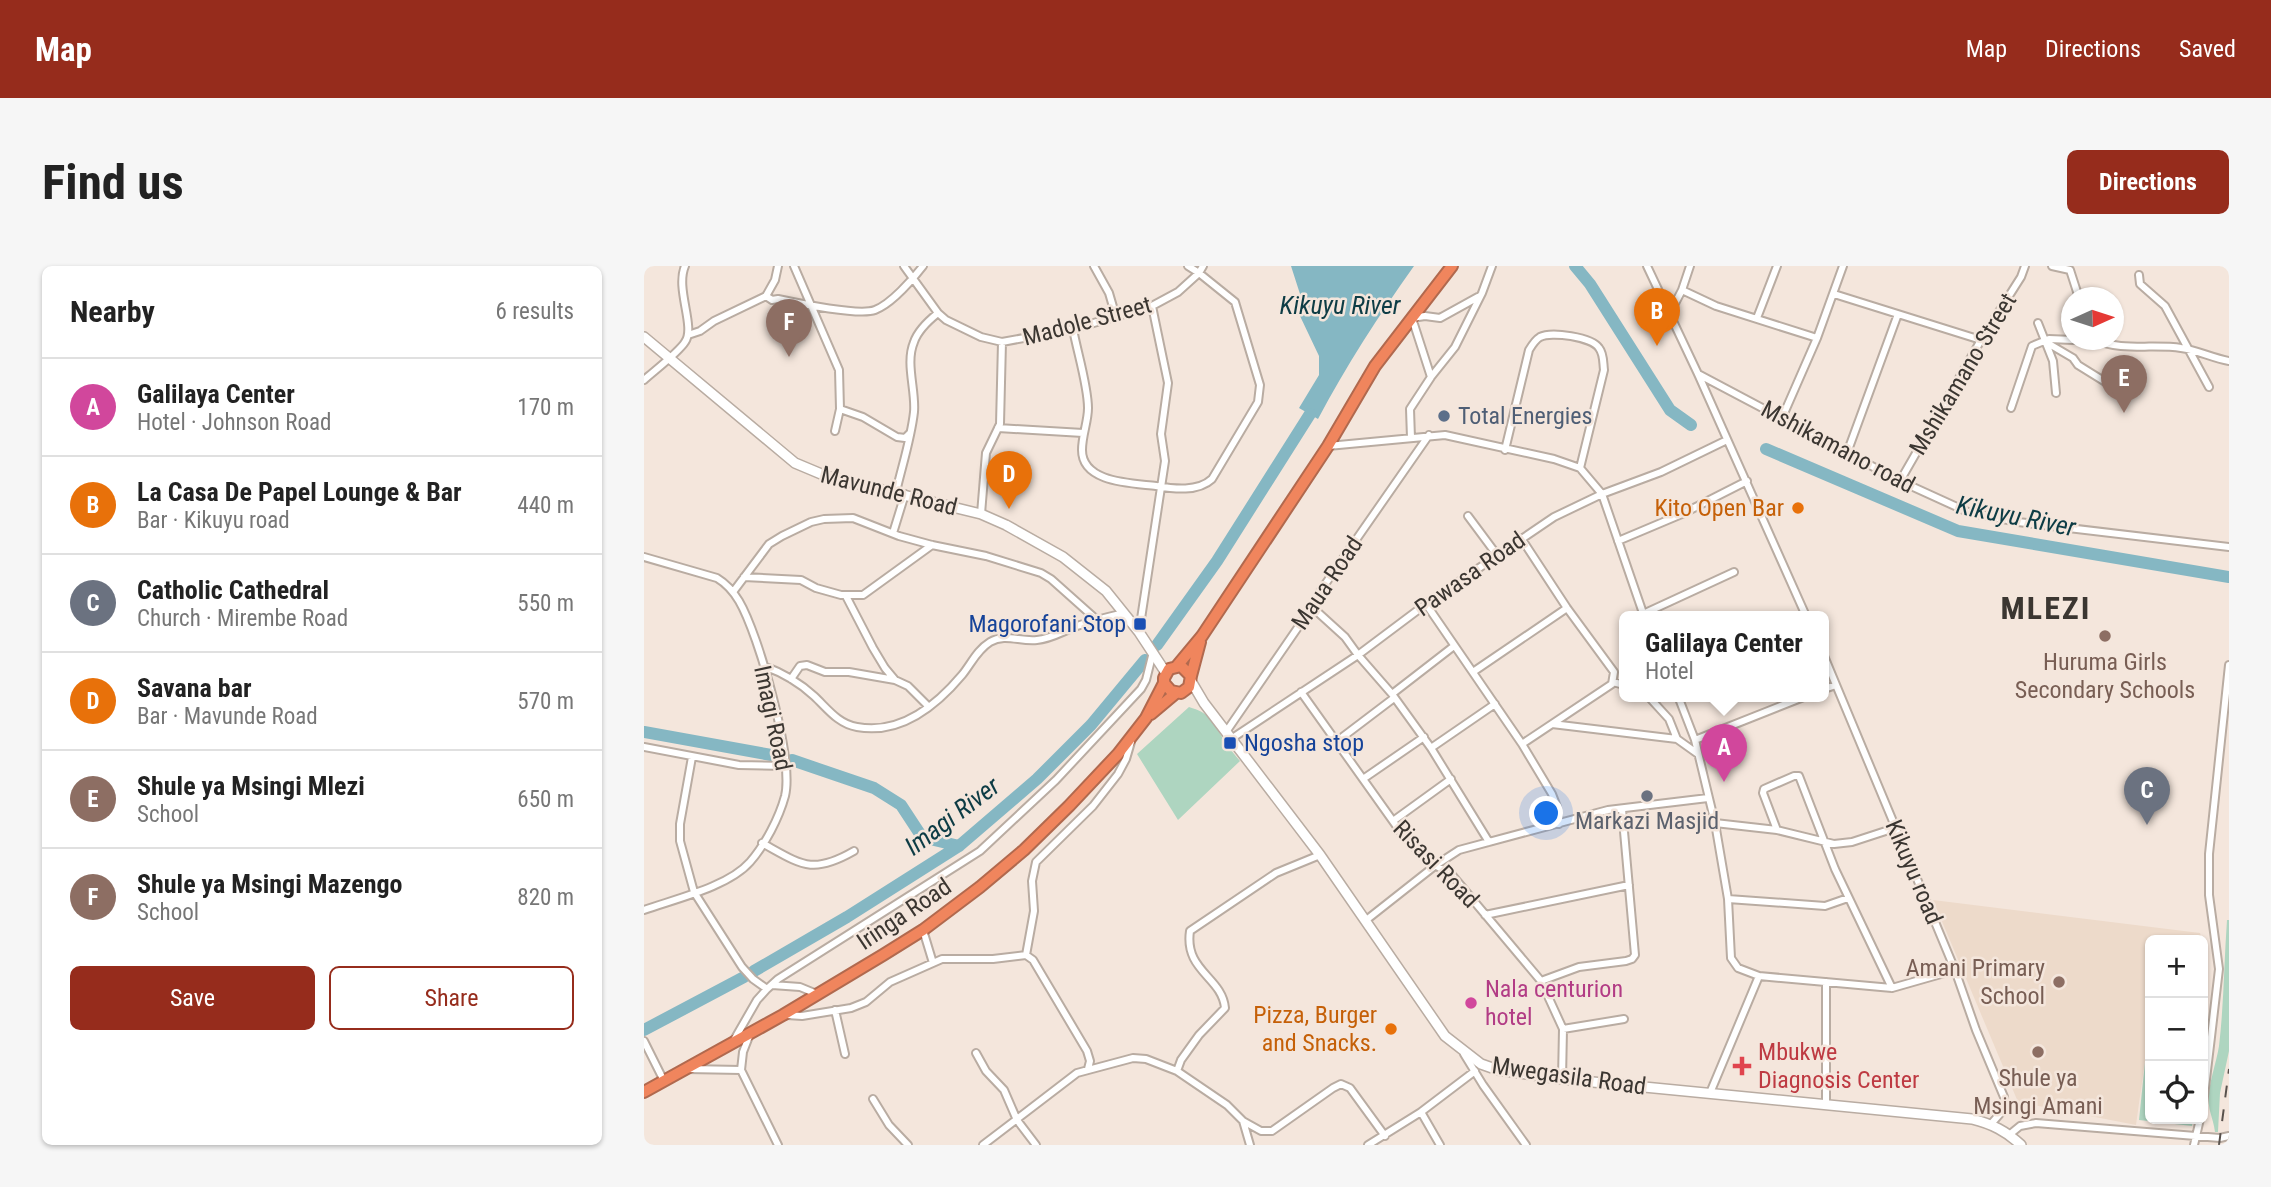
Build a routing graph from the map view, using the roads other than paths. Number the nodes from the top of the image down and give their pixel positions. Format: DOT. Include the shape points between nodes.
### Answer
graph roads {
  1 [pos="685,266"];
  2 [pos="778,266"];
  3 [pos="794,266"];
  4 [pos="904,266"];
  5 [pos="923,266"];
  6 [pos="1094,266"];
  7 [pos="1188,266"];
  8 [pos="1452,266"];
  9 [pos="1500,266"];
  10 [pos="1647,266"];
  11 [pos="1690,266"];
  12 [pos="1777,266"];
  13 [pos="1843,266"];
  14 [pos="2015,266"];
  15 [pos="2052,266"];
  16 [pos="2025,267"];
  17 [pos="1201,269"];
  18 [pos="1491,269"];
  19 [pos="2139,275"];
  20 [pos="912,279"];
  21 [pos="2075,287"];
  22 [pos="1682,290"];
  23 [pos="1482,293"];
  24 [pos="1834,294"];
  25 [pos="766,296"];
  26 [pos="810,304"];
  27 [pos="1152,306"];
  28 [pos="938,313"];
  29 [pos="1670,313"];
  30 [pos="1898,314"];
  31 [pos="1116,317"];
  32 [pos="1412,318"];
  33 [pos="1757,318"];
  34 [pos="2038,323"];
  35 [pos="1073,329"];
  36 [pos="688,335"];
  37 [pos="644,337"];
  38 [pos="1817,338"];
  39 [pos="2061,338"];
  40 [pos="1982,340"];
  41 [pos="2044,341"];
  42 [pos="1002,342"];
  43 [pos="2124,346"];
  44 [pos="2188,349"];
  45 [pos="668,358"];
  46 [pos="2229,362"];
  47 [pos="1698,374"];
  48 [pos="1431,377"];
  49 [pos="644,380"];
  50 [pos="2107,383"];
  51 [pos="2209,387"];
  52 [pos="2056,393"];
  53 [pos="2011,408"];
  54 [pos="840,409"];
  55 [pos="1782,418"];
  56 [pos="998,428"];
  57 [pos="835,431"];
  58 [pos="911,431"];
  59 [pos="1083,433"];
  60 [pos="1429,435"];
  61 [pos="1411,438"];
  62 [pos="1727,440"];
  63 [pos="1328,446"];
  64 [pos="1505,450"];
  65 [pos="1847,453"];
  66 [pos="1580,468"];
  67 [pos="1747,481"];
  68 [pos="1900,481"];
  69 [pos="1160,487"];
  70 [pos="900,493"];
  71 [pos="1602,494"];
  72 [pos="981,514"];
  73 [pos="1468,516"];
  74 [pos="893,533"];
  75 [pos="1521,538"];
  76 [pos="1618,541"];
  77 [pos="932,545"];
  78 [pos="2229,547"];
  79 [pos="1497,555"];
  80 [pos="644,557"];
  81 [pos="1734,572"];
  82 [pos="744,578"];
  83 [pos="733,592"];
  84 [pos="846,596"];
  85 [pos="1426,604"];
  86 [pos="1312,607"];
  87 [pos="1567,608"];
  88 [pos="1642,611"];
  89 [pos="1651,611"];
  90 [pos="1804,611"];
  91 [pos="1124,613"];
  92 [pos="1097,620"];
  93 [pos="1139,632"];
  94 [pos="1202,636"];
  95 [pos="1454,646"];
  96 [pos="1153,652"];
  97 [pos="1358,655"];
  98 [pos="2229,665"];
  99 [pos="764,666"];
  100 [pos="1829,668"];
  101 [pos="1170,672"];
  102 [pos="1472,672"];
  103 [pos="792,679"];
  104 [pos="1191,679"];
  105 [pos="895,680"];
  106 [pos="1613,682"];
  107 [pos="1619,684"];
  108 [pos="1836,685"];
  109 [pos="1829,688"];
  110 [pos="1301,692"];
  111 [pos="1178,693"];
  112 [pos="1393,696"];
  113 [pos="1653,702"];
  114 [pos="1680,702"];
  115 [pos="1791,702"];
  116 [pos="1204,703"];
  117 [pos="1495,705"];
  118 [pos="929,707"];
  119 [pos="1146,718"];
  120 [pos="1552,724"];
  121 [pos="1134,734"];
  122 [pos="1229,735"];
  123 [pos="1424,737"];
  124 [pos="1677,739"];
  125 [pos="1695,740"];
  126 [pos="1336,742"];
  127 [pos="1522,744"];
  128 [pos="644,747"];
  129 [pos="1432,748"];
  130 [pos="1698,754"];
  131 [pos="692,757"];
  132 [pos="786,766"];
  133 [pos="1363,779"];
  134 [pos="1451,779"];
  135 [pos="1709,798"];
  136 [pos="1622,809"];
  137 [pos="1393,821"];
  138 [pos="1715,823"];
  139 [pos="1559,824"];
  140 [pos="1895,828"];
  141 [pos="1777,830"];
  142 [pos="1823,840"];
  143 [pos="1489,842"];
  144 [pos="762,843"];
  145 [pos="854,850"];
  146 [pos="1320,855"];
  147 [pos="1436,865"];
  148 [pos="1629,885"];
  149 [pos="694,892"];
  150 [pos="1848,898"];
  151 [pos="1728,899"];
  152 [pos="644,910"];
  153 [pos="1485,915"];
  154 [pos="1364,921"];
  155 [pos="923,930"];
  156 [pos="1026,955"];
  157 [pos="933,963"];
  158 [pos="1955,970"];
  159 [pos="1759,976"];
  160 [pos="1541,981"];
  161 [pos="1826,982"];
  162 [pos="769,987"];
  163 [pos="1892,988"];
  164 [pos="817,994"];
  165 [pos="835,1010"];
  166 [pos="783,1015"];
  167 [pos="1624,1019"];
  168 [pos="1563,1029"];
  169 [pos="750,1033"];
  170 [pos="644,1041"];
  171 [pos="734,1042"];
  172 [pos="1463,1052"];
  173 [pos="976,1053"];
  174 [pos="845,1054"];
  175 [pos="2208,1062"];
  176 [pos="685,1069"];
  177 [pos="1088,1069"];
  178 [pos="741,1070"];
  179 [pos="1177,1071"];
  180 [pos="1475,1071"];
  181 [pos="1562,1079"];
  182 [pos="664,1081"];
  183 [pos="644,1093"];
  184 [pos="1710,1093"];
  185 [pos="873,1099"];
  186 [pos="1826,1104"];
  187 [pos="1421,1112"];
  188 [pos="1017,1120"];
  189 [pos="1243,1121"];
  190 [pos="1991,1124"];
  191 [pos="2199,1124"];
  192 [pos="2009,1135"];
  193 [pos="2197,1135"];
  194 [pos="1385,1136"];
  195 [pos="2229,1136"];
  196 [pos="778,1145"];
  197 [pos="908,1145"];
  198 [pos="984,1145"];
  199 [pos="1036,1145"];
  200 [pos="1250,1145"];
  201 [pos="1368,1145"];
  202 [pos="1440,1145"];
  203 [pos="1526,1145"];
  204 [pos="2021,1145"];
  205 [pos="2194,1145"];
  1 -- 36 [label="street" via="682,279"];
  2 -- 25 [label="street"];
  3 -- 26 [label="street"];
  4 -- 20 [label="street, Madole Street"];
  5 -- 20 [label="street"];
  6 -- 31 [label="street" via="1110,293"];
  7 -- 17 [label="street"];
  8 -- 32 [label="highway"];
  9 -- 18 [label="street"];
  10 -- 29 [label="street"];
  11 -- 22 [label="street"];
  12 -- 33 [label="street"];
  13 -- 24 [label="street"];
  14 -- 16 [label="street"];
  15 -- 21 [label="street" via="2070,270"];
  16 -- 40 [label="street, Mshikamano Street"];
  17 -- 27 [label="street, Madole Street" via="1178,292"];
  17 -- 69 [label="street" via="1235,302 1260,393 1212,479 1201,487"];
  18 -- 23 [label="street"];
  19 -- 44 [label="street" via="2140,284 2165,306"];
  20 -- 26 [label="street" via="872,311"];
  20 -- 28 [label="street, Madole Street"];
  22 -- 29 [label="street"];
  22 -- 33 [label="street"];
  23 -- 32 [label="street" via="1440,318"];
  23 -- 48 [label="street" via="1455,347"];
  24 -- 30 [label="street"];
  24 -- 38 [label="street"];
  25 -- 26 [label="street"];
  25 -- 36 [label="street"];
  26 -- 54 [label="street" via="839,370"];
  27 -- 31 [label="street, Madole Street"];
  27 -- 69 [label="street" via="1168,383"];
  28 -- 42 [label="street, Madole Street" via="962,329"];
  28 -- 58 [label="street" via="925,324 911,351 915,410"];
  29 -- 47 [label="street"];
  30 -- 40 [label="street"];
  30 -- 65 [label="street"];
  31 -- 35 [label="street, Madole Street"];
  32 -- 48 [label="street"];
  32 -- 63 [label="highway" via="1375,366"];
  33 -- 38 [label="street"];
  34 -- 41 [label="street"];
  35 -- 42 [label="street, Madole Street"];
  35 -- 59 [label="street" via="1088,404"];
  36 -- 45 [label="street"];
  37 -- 45 [label="street, Mavunde Road"];
  38 -- 55 [label="street"];
  39 -- 41 [label="street"];
  40 -- 68 [label="street, Mshikamano Street"];
  41 -- 50 [label="street"];
  41 -- 52 [label="street" via="2053,361"];
  41 -- 53 [label="street" via="2032,346"];
  42 -- 56 [label="street"];
  43 -- 44 [label="street"];
  44 -- 46 [label="street"];
  44 -- 51 [label="street"];
  45 -- 49 [label="street"];
  45 -- 70 [label="street, Mavunde Road" via="795,463 819,474"];
  47 -- 55 [label="street, Mshikamano road"];
  47 -- 62 [label="street"];
  48 -- 61 [label="street" via="1410,409"];
  54 -- 57 [label="street"];
  54 -- 58 [label="street" via="897,437 905,438"];
  55 -- 65 [label="street, Mshikamano road"];
  56 -- 59 [label="street"];
  56 -- 72 [label="street" via="986,453"];
  58 -- 70 [label="street"];
  59 -- 69 [label="street" via="1082,458 1094,473"];
  60 -- 61 [label="street"];
  60 -- 64 [label="street"];
  60 -- 86 [label="street, Maua Road"];
  61 -- 63 [label="street"];
  62 -- 67 [label="street"];
  62 -- 71 [label="street, Pawasa Road"];
  63 -- 94 [label="highway"];
  64 -- 66 [label="street"];
  64 -- 66 [label="street" via="1535,341 1553,334 1592,341 1599,346 1604,370"];
  65 -- 68 [label="street, Mshikamano road"];
  66 -- 71 [label="street"];
  67 -- 76 [label="street"];
  67 -- 90 [label="street"];
  68 -- 78 [label="street, Mshikamano road" via="1968,512 1994,518"];
  69 -- 93 [label="street"];
  70 -- 72 [label="street, Mavunde Road"];
  70 -- 74 [label="street"];
  71 -- 75 [label="street, Pawasa Road"];
  71 -- 76 [label="street"];
  72 -- 91 [label="street, Mavunde Road" via="1063,557"];
  73 -- 79 [label="street"];
  74 -- 77 [label="street"];
  74 -- 82 [label="street" via="853,518 811,522 769,544"];
  75 -- 79 [label="street, Pawasa Road"];
  75 -- 87 [label="street"];
  76 -- 88 [label="street"];
  77 -- 84 [label="street" via="868,593"];
  77 -- 92 [label="street" via="1041,573"];
  79 -- 85 [label="street, Pawasa Road"];
  80 -- 83 [label="street" via="705,574"];
  81 -- 89 [label="street"];
  82 -- 83 [label="street"];
  82 -- 84 [label="street" via="801,580"];
  83 -- 99 [label="street, Imagi Road"];
  84 -- 105 [label="street"];
  85 -- 95 [label="street"];
  85 -- 97 [label="street, Pawasa Road"];
  86 -- 97 [label="street"];
  86 -- 122 [label="street, Maua Road"];
  87 -- 102 [label="street"];
  87 -- 106 [label="street" via="1614,671"];
  91 -- 92 [label="street"];
  91 -- 93 [label="street, Mavunde Road"];
  92 -- 118 [label="street" via="1034,641 996,639 982,648"];
  93 -- 96 [label="street, Mavunde Road"];
  94 -- 101 [label="highway"];
  94 -- 104 [label="highway"];
  95 -- 102 [label="street"];
  95 -- 112 [label="street"];
  96 -- 101 [label="street, Mavunde Road"];
  96 -- 162 [label="street" via="1141,689 1056,780 980,851"];
  97 -- 110 [label="street, Pawasa Road"];
  97 -- 112 [label="street"];
  98 -- 175 [label="street" via="2209,854 2209,895 2219,969"];
  99 -- 103 [label="street"];
  99 -- 132 [label="street, Imagi Road"];
  100 -- 108 [label="street, Kikuyu road"];
  101 -- 104 [label="highway" via="1185,668"];
  101 -- 111 [label="highway" via="1167,688"];
  101 -- 119 [label="highway"];
  102 -- 117 [label="street"];
  103 -- 105 [label="street" via="800,666 807,665 825,672"];
  103 -- 118 [label="street" via="844,723 856,727 902,723"];
  104 -- 111 [label="highway" via="1186,691"];
  104 -- 116 [label="street, Mwegasila Road"];
  105 -- 118 [label="street"];
  106 -- 107 [label="street"];
  106 -- 120 [label="street"];
  108 -- 109 [label="street"];
  108 -- 140 [label="street, Kikuyu road"];
  110 -- 122 [label="street, Pawasa Road"];
  110 -- 126 [label="street, Risasi Road"];
  111 -- 116 [label="street"];
  111 -- 119 [label="highway"];
  112 -- 123 [label="street"];
  112 -- 126 [label="street"];
  113 -- 124 [label="street" via="1669,719"];
  114 -- 125 [label="street"];
  115 -- 125 [label="street"];
  116 -- 122 [label="street, Mwegasila Road"];
  117 -- 127 [label="street"];
  117 -- 129 [label="street"];
  119 -- 121 [label="highway, Iringa Road"];
  120 -- 124 [label="street"];
  120 -- 127 [label="street"];
  121 -- 155 [label="highway, Iringa Road" via="1024,850"];
  121 -- 156 [label="street" via="1126,759 1093,806 1035,862 1034,911"];
  122 -- 146 [label="street, Mwegasila Road"];
  123 -- 129 [label="street"];
  123 -- 133 [label="street"];
  124 -- 130 [label="street"];
  125 -- 130 [label="street"];
  126 -- 133 [label="street, Risasi Road"];
  127 -- 139 [label="street" via="1552,794"];
  128 -- 131 [label="street"];
  129 -- 134 [label="street"];
  130 -- 135 [label="street"];
  131 -- 132 [label="street"];
  131 -- 149 [label="street" via="680,841"];
  132 -- 144 [label="street, Imagi Road" via="785,796"];
  133 -- 137 [label="street, Risasi Road"];
  134 -- 137 [label="street"];
  134 -- 143 [label="street"];
  135 -- 136 [label="street"];
  135 -- 138 [label="street"];
  136 -- 139 [label="street"];
  136 -- 148 [label="street"];
  137 -- 147 [label="street, Risasi Road" via="1419,853"];
  138 -- 141 [label="street"];
  138 -- 151 [label="street"];
  139 -- 143 [label="street"];
  140 -- 142 [label="street" via="1852,842"];
  140 -- 158 [label="street, Kikuyu road"];
  141 -- 142 [label="street"];
  141 -- 142 [label="street" via="1764,789 1799,776"];
  142 -- 150 [label="street"];
  143 -- 147 [label="street" via="1454,853"];
  144 -- 145 [label="street" via="805,864 835,862"];
  144 -- 149 [label="street, Imagi Road" via="738,872"];
  146 -- 154 [label="street, Mwegasila Road"];
  146 -- 179 [label="street" via="1276,873 1190,931 1193,959 1221,994 1225,1008 1199,1035"];
  147 -- 153 [label="street, Risasi Road" via="1452,875"];
  147 -- 154 [label="street"];
  148 -- 153 [label="street"];
  148 -- 160 [label="street" via="1636,949 1632,959 1579,967"];
  149 -- 152 [label="street, Imagi Road"];
  149 -- 162 [label="street" via="742,967"];
  150 -- 151 [label="street" via="1825,906"];
  150 -- 163 [label="street"];
  151 -- 159 [label="street" via="1731,958 1738,968"];
  153 -- 160 [label="street, Risasi Road"];
  154 -- 172 [label="street, Mwegasila Road" via="1445,1036"];
  155 -- 157 [label="street"];
  155 -- 164 [label="highway, Iringa Road"];
  156 -- 157 [label="street"];
  156 -- 177 [label="street" via="1085,1047"];
  157 -- 165 [label="street" via="890,982 866,1002"];
  158 -- 163 [label="street"];
  158 -- 190 [label="street, Kikuyu road" via="2004,1097 2005,1108"];
  159 -- 161 [label="street"];
  159 -- 184 [label="street"];
  160 -- 168 [label="street, Risasi Road"];
  161 -- 163 [label="street"];
  161 -- 186 [label="street"];
  162 -- 164 [label="street" via="800,987"];
  162 -- 171 [label="street"];
  164 -- 166 [label="highway, Iringa Road"];
  165 -- 166 [label="street"];
  165 -- 174 [label="street"];
  166 -- 169 [label="highway, Iringa Road"];
  167 -- 168 [label="street"];
  168 -- 181 [label="street, Risasi Road"];
  169 -- 171 [label="highway, Iringa Road"];
  169 -- 178 [label="street"];
  170 -- 182 [label="street"];
  171 -- 176 [label="highway, Iringa Road"];
  172 -- 180 [label="street"];
  172 -- 181 [label="street, Mwegasila Road" via="1498,1070"];
  173 -- 188 [label="street" via="1003,1090"];
  176 -- 178 [label="street"];
  176 -- 182 [label="highway, Iringa Road"];
  177 -- 179 [label="street" via="1133,1058"];
  177 -- 188 [label="street"];
  178 -- 196 [label="street"];
  179 -- 189 [label="street"];
  180 -- 187 [label="street"];
  180 -- 203 [label="street"];
  181 -- 184 [label="street, Mwegasila Road"];
  182 -- 183 [label="highway, Iringa Road"];
  184 -- 186 [label="street, Mwegasila Road"];
  185 -- 197 [label="street"];
  186 -- 190 [label="street, Mwegasila Road"];
  187 -- 194 [label="street"];
  187 -- 202 [label="street"];
  188 -- 198 [label="street"];
  188 -- 199 [label="street"];
  189 -- 194 [label="street" via="1261,1131 1272,1131 1341,1084 1350,1088"];
  189 -- 200 [label="street"];
  190 -- 192 [label="street, Mwegasila Road"];
  191 -- 193 [label="street"];
  192 -- 193 [label="street" via="2020,1126 2036,1124"];
  192 -- 204 [label="street, Mwegasila Road"];
  193 -- 195 [label="street"];
  193 -- 205 [label="street"];
  194 -- 201 [label="street"];
}
